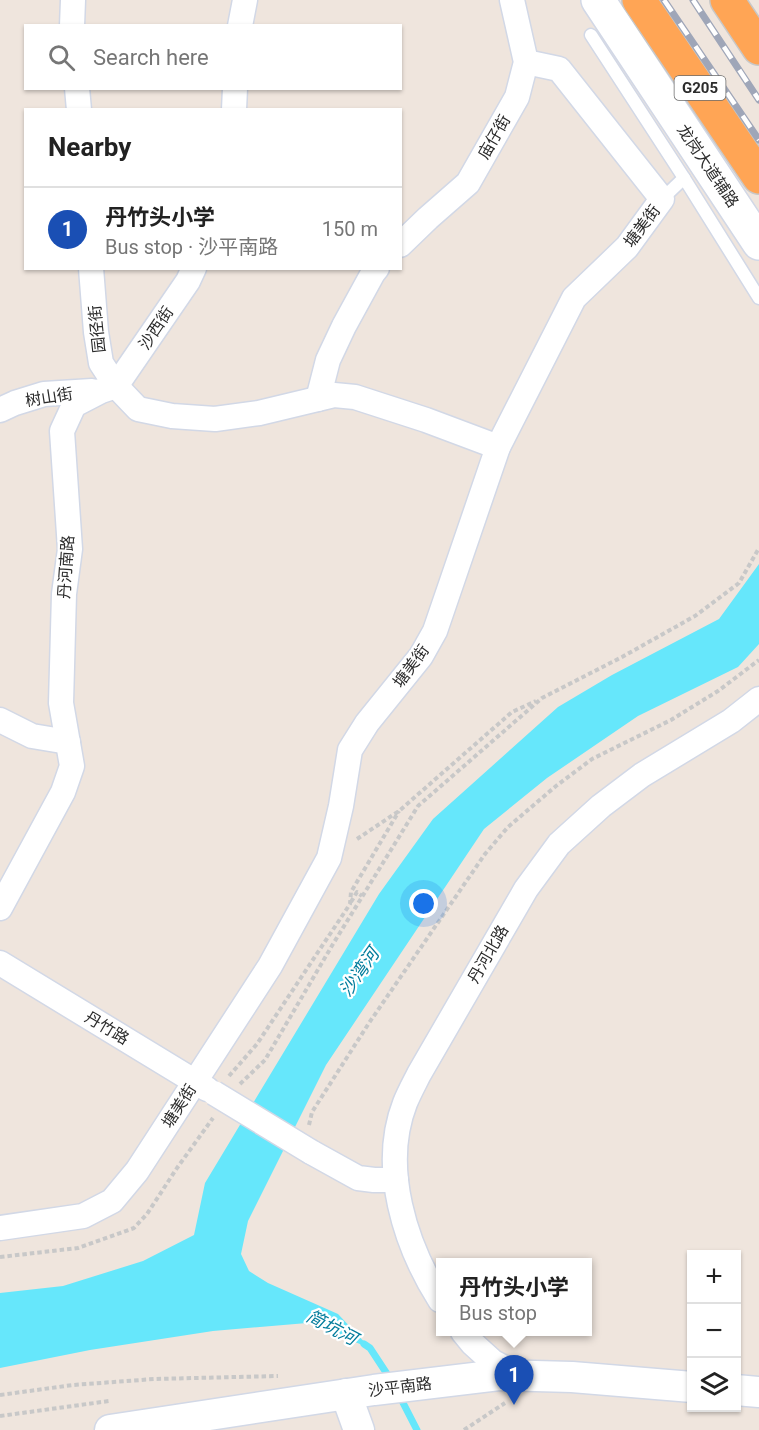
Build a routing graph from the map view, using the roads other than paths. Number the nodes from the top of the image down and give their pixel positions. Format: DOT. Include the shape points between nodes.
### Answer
graph roads {
  1 [pos="73,0"];
  2 [pos="245,0"];
  3 [pos="512,0"];
  4 [pos="598,0"];
  5 [pos="639,0"];
  6 [pos="727,0"];
  7 [pos="72,24"];
  8 [pos="240,24"];
  9 [pos="759,32"];
  10 [pos="591,35"];
  11 [pos="759,48"];
  12 [pos="526,62"];
  13 [pos="77,90"];
  14 [pos="235,90"];
  15 [pos="79,108"];
  16 [pos="234,108"];
  17 [pos="759,177"];
  18 [pos="684,178"];
  19 [pos="662,199"];
  20 [pos="402,243"];
  21 [pos="759,243"];
  22 [pos="91,270"];
  23 [pos="193,270"];
  24 [pos="377,270"];
  25 [pos="759,298"];
  26 [pos="108,388"];
  27 [pos="318,399"];
  28 [pos="0,410"];
  29 [pos="498,447"];
  30 [pos="759,699"];
  31 [pos="0,720"];
  32 [pos="68,742"];
  33 [pos="0,908"];
  34 [pos="0,963"];
  35 [pos="215,1095"];
  36 [pos="396,1180"];
  37 [pos="0,1228"];
  38 [pos="436,1291"];
  39 [pos="466,1336"];
  40 [pos="527,1376"];
  41 [pos="687,1387"];
  42 [pos="741,1390"];
  43 [pos="360,1392"];
  44 [pos="759,1392"];
  45 [pos="110,1430"];
  46 [pos="359,1430"];
  1 -- 7 [label="street"];
  2 -- 8 [label="street"];
  3 -- 12 [label="street, 庙仔街"];
  4 -- 21 [label="main road, 龙岗大道辅路"];
  5 -- 17 [label="highway, G205"];
  6 -- 9 [label="highway"];
  6 -- 11 [label="highway"];
  10 -- 18 [label="lane"];
  12 -- 19 [label="street, 塘美街" via="559,69"];
  12 -- 20 [label="street, 庙仔街" via="517,97 468,183"];
  13 -- 15 [label="street"];
  14 -- 16 [label="street"];
  18 -- 19 [label="lane"];
  18 -- 25 [label="lane"];
  19 -- 29 [label="street, 塘美街" via="627,247 574,298"];
  22 -- 26 [label="street, 园径街" via="96,332"];
  23 -- 26 [label="street, 沙西街"];
  24 -- 27 [label="street" via="328,360"];
  26 -- 27 [label="street" via="138,409 215,419"];
  26 -- 28 [label="street, 树山街" via="44,394"];
  26 -- 32 [label="street, 丹河南路" via="74,405 62,431 70,549 64,594 62,703"];
  27 -- 29 [label="street" via="333,395 355,397"];
  29 -- 35 [label="street, 塘美街" via="435,631 421,656 350,750 329,858 270,966"];
  30 -- 36 [label="street, 丹河北路" via="731,721 642,775 559,844 526,889 419,1074 398,1129"];
  31 -- 32 [label="street" via="32,736"];
  32 -- 33 [label="street, 丹河南路" via="72,766 63,792"];
  34 -- 35 [label="street, 丹竹路"];
  35 -- 36 [label="street, 丹竹路, bridge" via="358,1178"];
  35 -- 37 [label="street, 塘美街" via="112,1201 83,1216"];
  36 -- 38 [label="street, 丹河北路" via="410,1239"];
  39 -- 40 [label="street" via="493,1362"];
  40 -- 41 [label="street, 沙平南路"];
  40 -- 43 [label="street, 沙平南路" via="472,1377"];
  42 -- 44 [label="street"];
  43 -- 45 [label="street, 沙平南路"];
  43 -- 46 [label="street"];
}
